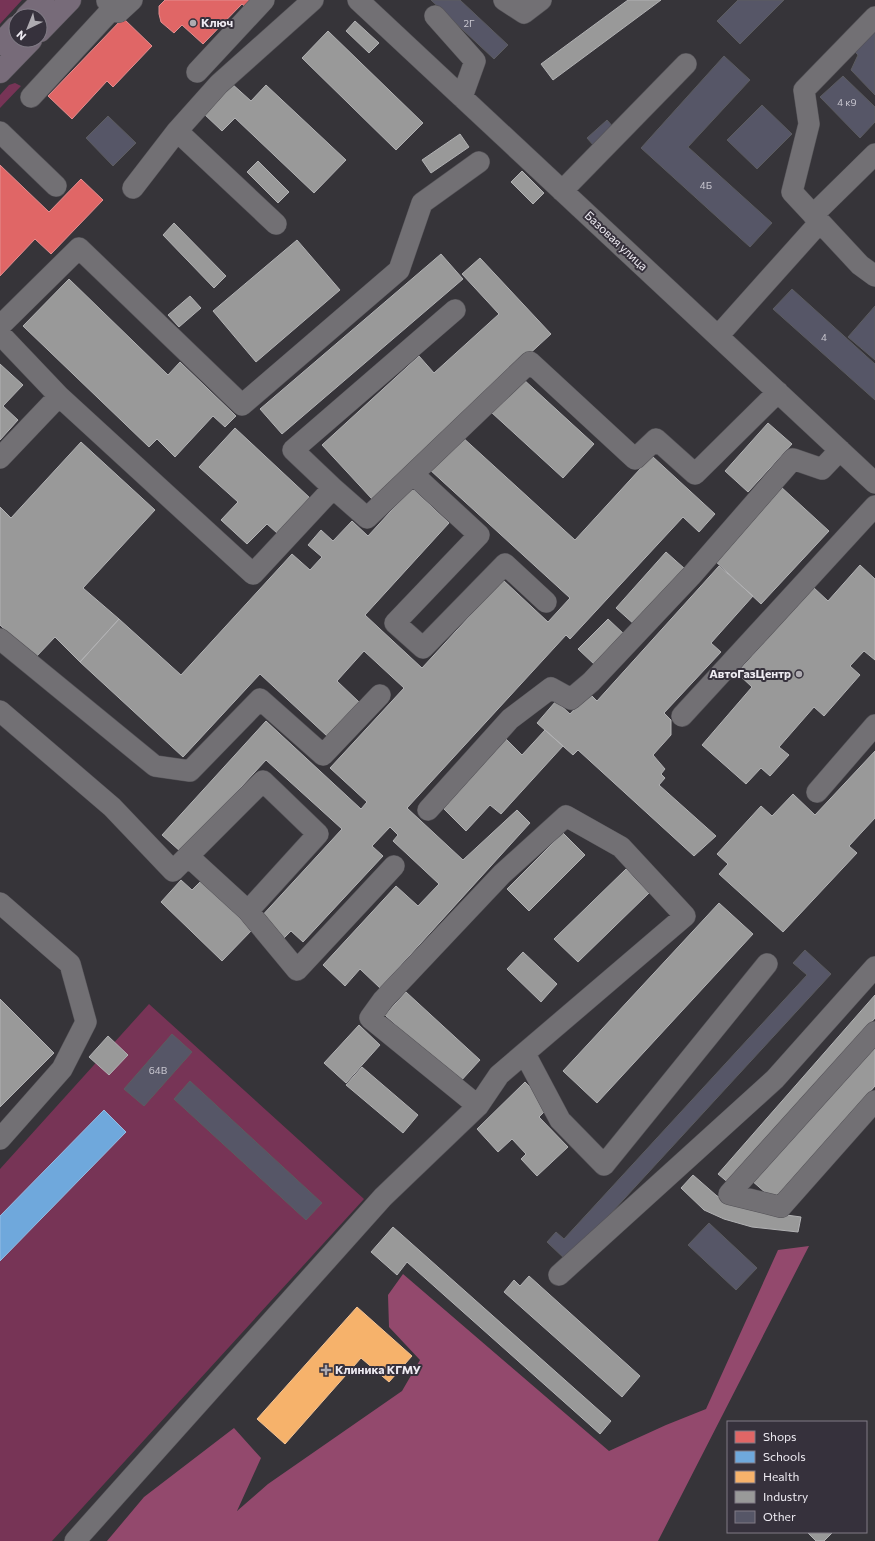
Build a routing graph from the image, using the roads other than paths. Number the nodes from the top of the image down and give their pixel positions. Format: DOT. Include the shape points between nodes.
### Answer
graph roads {
  1 [pos="43,0"];
  2 [pos="70,0"];
  3 [pos="264,0"];
  4 [pos="313,0"];
  5 [pos="358,0"];
  6 [pos="504,0"];
  7 [pos="541,0"];
  8 [pos="117,2"];
  9 [pos="35,8"];
  10 [pos="435,16"];
  11 [pos="875,17"];
  12 [pos="48,23"];
  13 [pos="8,36"];
  14 [pos="0,44"];
  15 [pos="23,48"];
  16 [pos="686,64"];
  17 [pos="0,72"];
  18 [pos="197,72"];
  19 [pos="31,96"];
  20 [pos="462,97"];
  21 [pos="0,132"];
  22 [pos="177,132"];
  23 [pos="875,154"];
  24 [pos="478,162"];
  25 [pos="56,186"];
  26 [pos="133,188"];
  27 [pos="562,191"];
  28 [pos="816,219"];
  29 [pos="276,224"];
  30 [pos="875,276"];
  31 [pos="455,310"];
  32 [pos="0,326"];
  33 [pos="0,334"];
  34 [pos="718,336"];
  35 [pos="778,392"];
  36 [pos="59,396"];
  37 [pos="840,450"];
  38 [pos="0,458"];
  39 [pos="413,474"];
  40 [pos="875,483"];
  41 [pos="333,488"];
  42 [pos="875,506"];
  43 [pos="546,602"];
  44 [pos="0,639"];
  45 [pos="380,695"];
  46 [pos="0,711"];
  47 [pos="682,716"];
  48 [pos="875,725"];
  49 [pos="817,792"];
  50 [pos="428,810"];
  51 [pos="188,856"];
  52 [pos="394,866"];
  53 [pos="0,904"];
  54 [pos="248,911"];
  55 [pos="767,964"];
  56 [pos="875,967"];
  57 [pos="875,1032"];
  58 [pos="525,1054"];
  59 [pos="875,1101"];
  60 [pos="478,1106"];
  61 [pos="0,1139"];
  62 [pos="559,1275"];
  63 [pos="75,1541"];
  1 -- 9 [label="highway"];
  2 -- 12 [label="highway"];
  3 -- 18 [label="street"];
  4 -- 22 [label="street" via="219,84"];
  5 -- 20 [label="street, Базовая улица"];
  6 -- 7 [label="street" via="524,13"];
  8 -- 19 [label="street"];
  10 -- 20 [label="street" via="475,61"];
  11 -- 28 [label="street" via="804,90 808,124 792,192"];
  13 -- 14 [label="highway"];
  15 -- 17 [label="highway"];
  16 -- 27 [label="street"];
  20 -- 27 [label="street, Базовая улица"];
  21 -- 25 [label="street"];
  22 -- 26 [label="street"];
  22 -- 29 [label="street"];
  23 -- 28 [label="street"];
  24 -- 32 [label="street" via="422,203 399,270 242,405 79,248"];
  27 -- 34 [label="street, Базовая улица"];
  28 -- 30 [label="street" via="860,265"];
  28 -- 34 [label="street"];
  31 -- 41 [label="street" via="293,450"];
  33 -- 36 [label="street"];
  34 -- 35 [label="street, Базовая улица"];
  35 -- 37 [label="street, Базовая улица"];
  35 -- 39 [label="street" via="695,474 656,439 635,459 530,362"];
  36 -- 38 [label="street"];
  36 -- 41 [label="street" via="253,574"];
  37 -- 40 [label="street, Базовая улица"];
  37 -- 50 [label="street" via="822,469 793,459 691,576 591,682 571,699 551,688 510,719"];
  39 -- 41 [label="street" via="367,518"];
  39 -- 43 [label="street" via="479,535 395,623 424,648 505,564"];
  42 -- 47 [label="street"];
  44 -- 45 [label="street" via="155,766 190,771 260,699 324,755"];
  46 -- 51 [label="street" via="112,807 173,871"];
  48 -- 49 [label="street"];
  51 -- 54 [label="street"];
  51 -- 54 [label="street" via="263,781 318,834"];
  52 -- 54 [label="street" via="297,970"];
  53 -- 61 [label="street" via="70,964 86,1022 62,1069"];
  55 -- 58 [label="street" via="604,1165 560,1120"];
  56 -- 62 [label="street" via="775,1079"];
  57 -- 59 [label="street" via="729,1194 781,1207"];
  58 -- 60 [label="street" via="499,1075"];
  58 -- 60 [label="street" via="685,916 621,847 566,816 502,874 383,1000 370,1018"];
  60 -- 63 [label="street" via="383,1197"];
}
